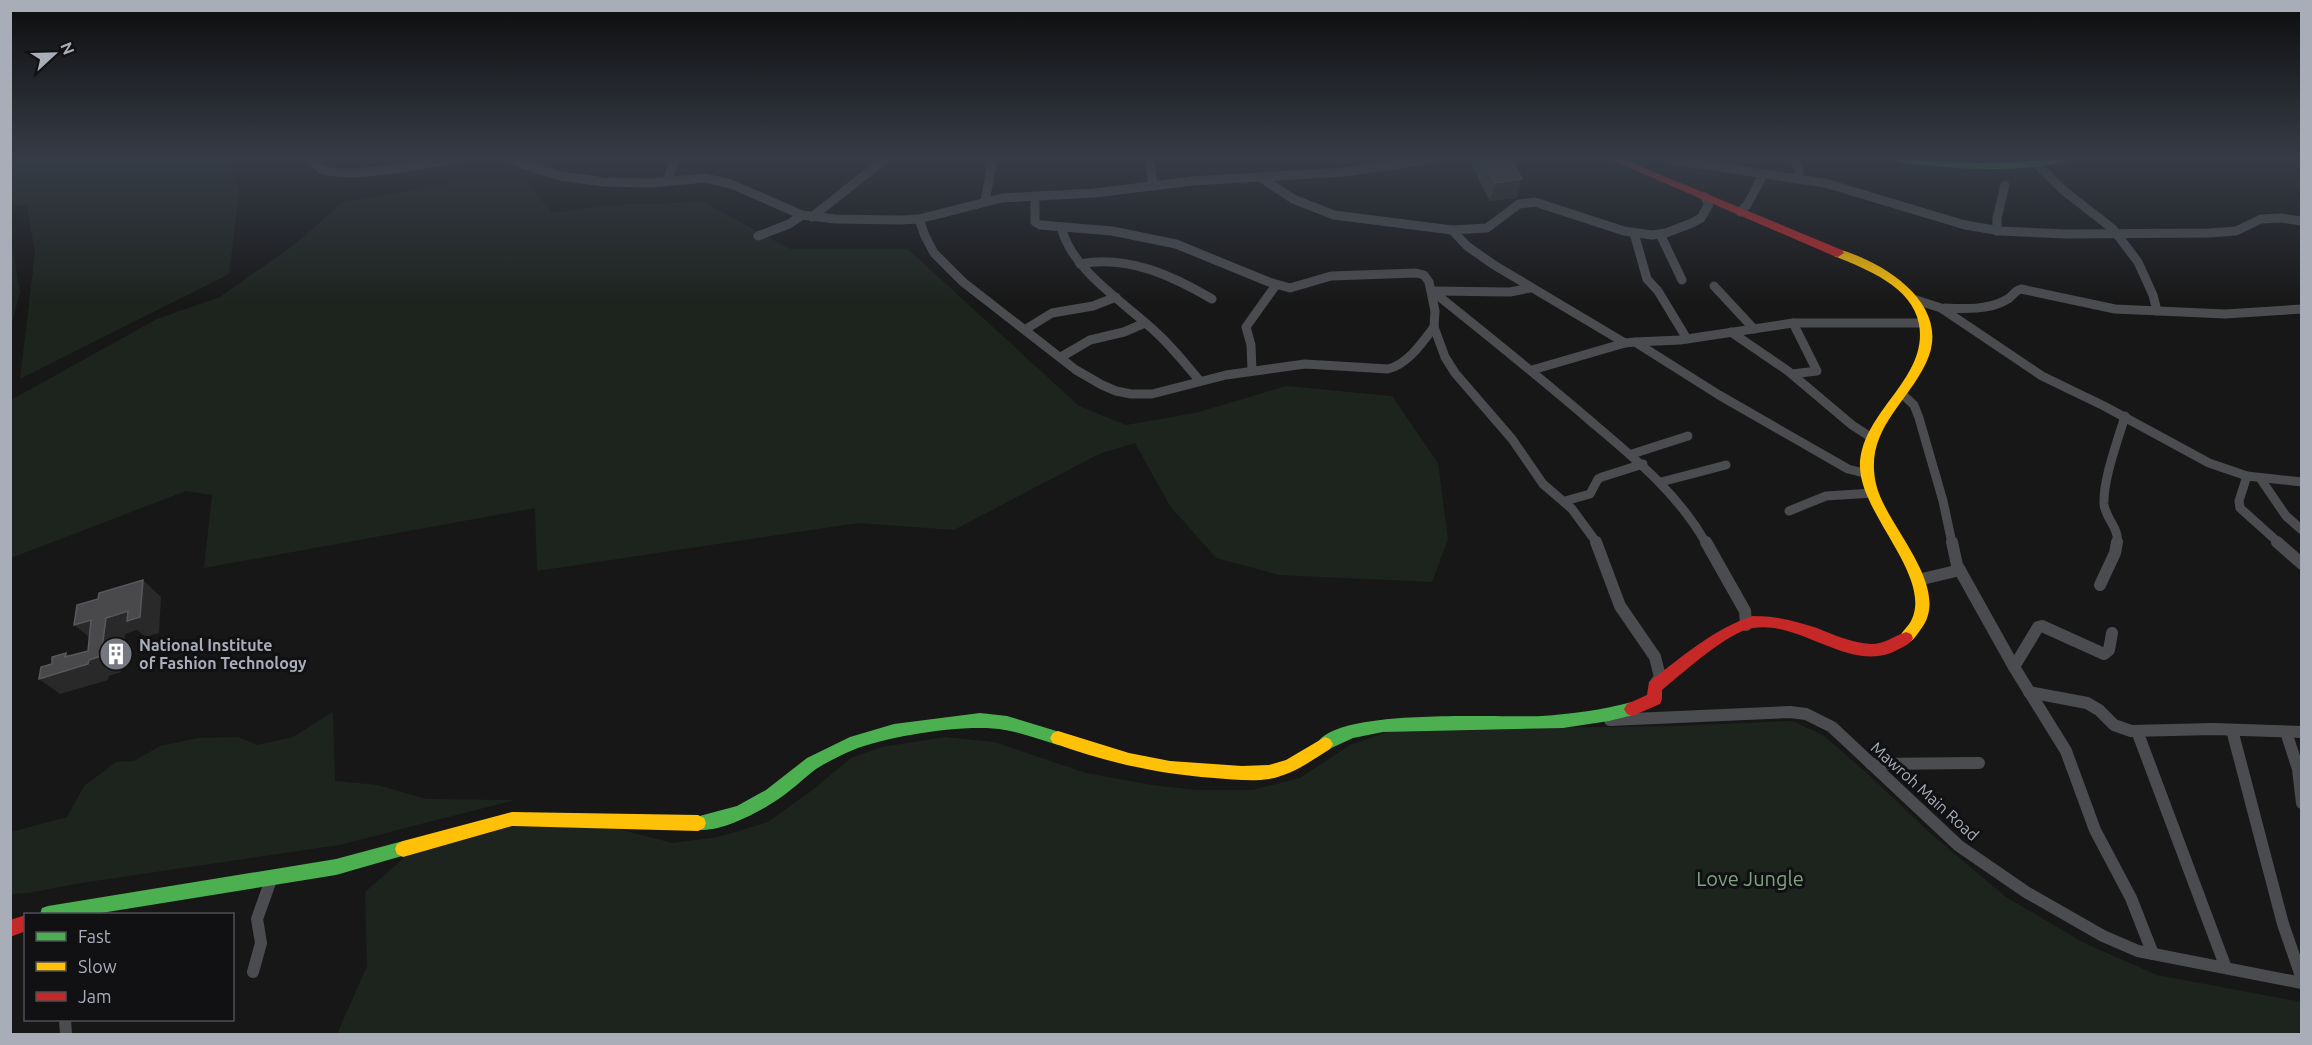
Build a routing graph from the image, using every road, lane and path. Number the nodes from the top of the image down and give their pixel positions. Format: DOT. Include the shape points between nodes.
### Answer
graph roads {
  1 [pos="786,208"];
  2 [pos="824,208"];
  3 [pos="960,208"];
  4 [pos="1035,208"];
  5 [pos="1315,208"];
  6 [pos="1514,208"];
  7 [pos="1553,208"];
  8 [pos="1706,208"];
  9 [pos="1730,208"];
  10 [pos="1744,208"];
  11 [pos="1911,208"];
  12 [pos="2000,208"];
  13 [pos="2087,208"];
  14 [pos="1740,212"];
  15 [pos="802,215"];
  16 [pos="812,217"];
  17 [pos="919,219"];
  18 [pos="2301,221"];
  19 [pos="1061,227"];
  20 [pos="1452,230"];
  21 [pos="1997,231"];
  22 [pos="1634,233"];
  23 [pos="1660,234"];
  24 [pos="2116,234"];
  25 [pos="758,236"];
  26 [pos="1080,264"];
  27 [pos="1682,280"];
  28 [pos="1276,285"];
  29 [pos="1714,286"];
  30 [pos="1530,288"];
  31 [pos="1432,290"];
  32 [pos="1116,297"];
  33 [pos="1913,298"];
  34 [pos="1212,299"];
  35 [pos="1941,308"];
  36 [pos="2301,309"];
  37 [pos="2157,311"];
  38 [pos="1145,323"];
  39 [pos="1792,323"];
  40 [pos="1926,323"];
  41 [pos="1434,327"];
  42 [pos="1754,329"];
  43 [pos="1026,330"];
  44 [pos="1731,332"];
  45 [pos="1687,339"];
  46 [pos="1630,343"];
  47 [pos="1061,357"];
  48 [pos="1252,370"];
  49 [pos="1532,370"];
  50 [pos="1792,374"];
  51 [pos="1200,381"];
  52 [pos="1901,393"];
  53 [pos="2125,417"];
  54 [pos="1688,436"];
  55 [pos="1872,438"];
  56 [pos="1632,454"];
  57 [pos="1643,464"];
  58 [pos="1726,465"];
  59 [pos="1868,474"];
  60 [pos="2247,476"];
  61 [pos="2260,478"];
  62 [pos="1661,482"];
  63 [pos="2301,482"];
  64 [pos="1872,493"];
  65 [pos="1565,501"];
  66 [pos="1789,511"];
  67 [pos="2301,530"];
  68 [pos="2301,564"];
  69 [pos="1960,570"];
  70 [pos="1918,580"];
  71 [pos="2100,585"];
  72 [pos="1746,624"];
  73 [pos="2112,633"];
  74 [pos="2014,667"];
  75 [pos="1654,687"];
  76 [pos="2029,692"];
  77 [pos="1583,721"];
  78 [pos="2232,730"];
  79 [pos="2138,731"];
  80 [pos="2286,732"];
  81 [pos="2301,732"];
  82 [pos="1979,763"];
  83 [pos="1871,764"];
  84 [pos="2301,803"];
  85 [pos="272,877"];
  86 [pos="60,913"];
  87 [pos="2153,954"];
  88 [pos="2226,968"];
  89 [pos="253,972"];
  90 [pos="2301,981"];
  1 -- 15 [label="street"];
  2 -- 16 [label="street"];
  3 -- 17 [label="street"];
  4 -- 19 [label="street" via="1035,222"];
  5 -- 20 [label="street" via="1334,215"];
  6 -- 20 [label="street" via="1487,228"];
  7 -- 22 [label="street"];
  8 -- 23 [label="street" via="1701,218"];
  9 -- 14 [label="street"];
  10 -- 14 [label="street"];
  11 -- 21 [label="street"];
  12 -- 21 [label="street"];
  13 -- 24 [label="street"];
  14 -- 33 [label="street" via="1878,272"];
  15 -- 16 [label="street"];
  15 -- 25 [label="street"];
  16 -- 17 [label="street"];
  17 -- 43 [label="street" via="929,244 959,279"];
  18 -- 24 [label="street" via="2261,219 2236,231 2223,232"];
  19 -- 26 [label="street" via="1065,242"];
  19 -- 28 [label="street" via="1123,233 1176,244"];
  20 -- 30 [label="street" via="1467,246"];
  21 -- 24 [label="street"];
  22 -- 23 [label="street"];
  22 -- 45 [label="street" via="1647,279"];
  23 -- 27 [label="street"];
  24 -- 37 [label="street" via="2138,262"];
  26 -- 32 [label="street"];
  26 -- 34 [label="street" via="1104,260 1158,272"];
  28 -- 31 [label="street" via="1298,287 1331,276 1416,273 1427,278"];
  28 -- 48 [label="street" via="1246,327"];
  29 -- 42 [label="street"];
  30 -- 31 [label="street" via="1510,292"];
  30 -- 46 [label="street"];
  31 -- 41 [label="street"];
  31 -- 49 [label="street"];
  32 -- 38 [label="street"];
  32 -- 43 [label="street" via="1093,306 1052,313"];
  33 -- 35 [label="street"];
  33 -- 40 [label="street"];
  35 -- 37 [label="street" via="1997,303 2007,300 2015,290 2025,289 2115,309"];
  35 -- 53 [label="street" via="2042,376"];
  36 -- 37 [label="street" via="2225,314"];
  38 -- 47 [label="street" via="1090,340"];
  38 -- 51 [label="street"];
  39 -- 40 [label="street"];
  39 -- 42 [label="street"];
  39 -- 50 [label="street" via="1817,371"];
  40 -- 52 [label="street" via="1920,364"];
  41 -- 48 [label="street" via="1407,357 1388,368 1309,364"];
  41 -- 65 [label="street" via="1455,373 1512,439 1543,484"];
  42 -- 44 [label="street"];
  43 -- 47 [label="street"];
  44 -- 45 [label="street"];
  44 -- 50 [label="street"];
  45 -- 46 [label="street"];
  46 -- 49 [label="street"];
  46 -- 59 [label="street" via="1810,447 1854,471"];
  47 -- 51 [label="street" via="1099,386 1131,394 1145,395"];
  48 -- 51 [label="street"];
  49 -- 56 [label="street"];
  50 -- 55 [label="street"];
  52 -- 55 [label="street"];
  52 -- 69 [label="street" via="1914,405 1919,418"];
  53 -- 60 [label="street" via="2209,464"];
  53 -- 71 [label="street" via="2104,505 2118,537"];
  54 -- 56 [label="street"];
  55 -- 59 [label="street"];
  56 -- 57 [label="street"];
  57 -- 62 [label="street"];
  57 -- 65 [label="street" via="1598,479 1590,494"];
  58 -- 62 [label="street"];
  59 -- 64 [label="street"];
  60 -- 61 [label="street"];
  60 -- 68 [label="street" via="2240,508"];
  61 -- 63 [label="street"];
  61 -- 67 [label="street" via="2286,516"];
  62 -- 72 [label="street" via="1700,532 1745,611"];
  64 -- 66 [label="street" via="1826,496"];
  64 -- 70 [label="street"];
  65 -- 75 [label="street" via="1598,544 1620,606 1652,650 1660,674"];
  69 -- 70 [label="street"];
  69 -- 74 [label="street"];
  70 -- 72 [label="street" via="1923,606 1920,623 1896,647 1863,651 1795,625 1774,621"];
  72 -- 75 [label="street"];
  73 -- 74 [label="street" via="2109,650 2104,654 2038,627"];
  74 -- 76 [label="street"];
  75 -- 77 [label="street" via="1656,699 1642,706"];
  76 -- 79 [label="street" via="2087,703 2120,728"];
  76 -- 87 [label="street" via="2072,763 2095,830 2131,898"];
  77 -- 83 [label="street, Mawroh Main Road" via="1727,713 1806,714 1832,727"];
  77 -- 85 [label="street" via="1373,725 1337,736 1290,766 1242,773 1170,768 1130,760 1007,723 980,720 894,731 850,744 812,763 772,795 718,820 691,824 512,819 372,859"];
  78 -- 79 [label="street"];
  78 -- 80 [label="street"];
  78 -- 90 [label="street"];
  79 -- 88 [label="street"];
  80 -- 81 [label="street"];
  80 -- 84 [label="street" via="2298,769"];
  82 -- 83 [label="street"];
  83 -- 87 [label="street, Mawroh Main Road" via="1934,825 1986,866 2103,936"];
  85 -- 86 [label="street"];
  85 -- 89 [label="street" via="257,919 261,943"];
  87 -- 88 [label="street, Mawroh Main Road"];
  88 -- 90 [label="street, Mawroh Main Road"];
}
